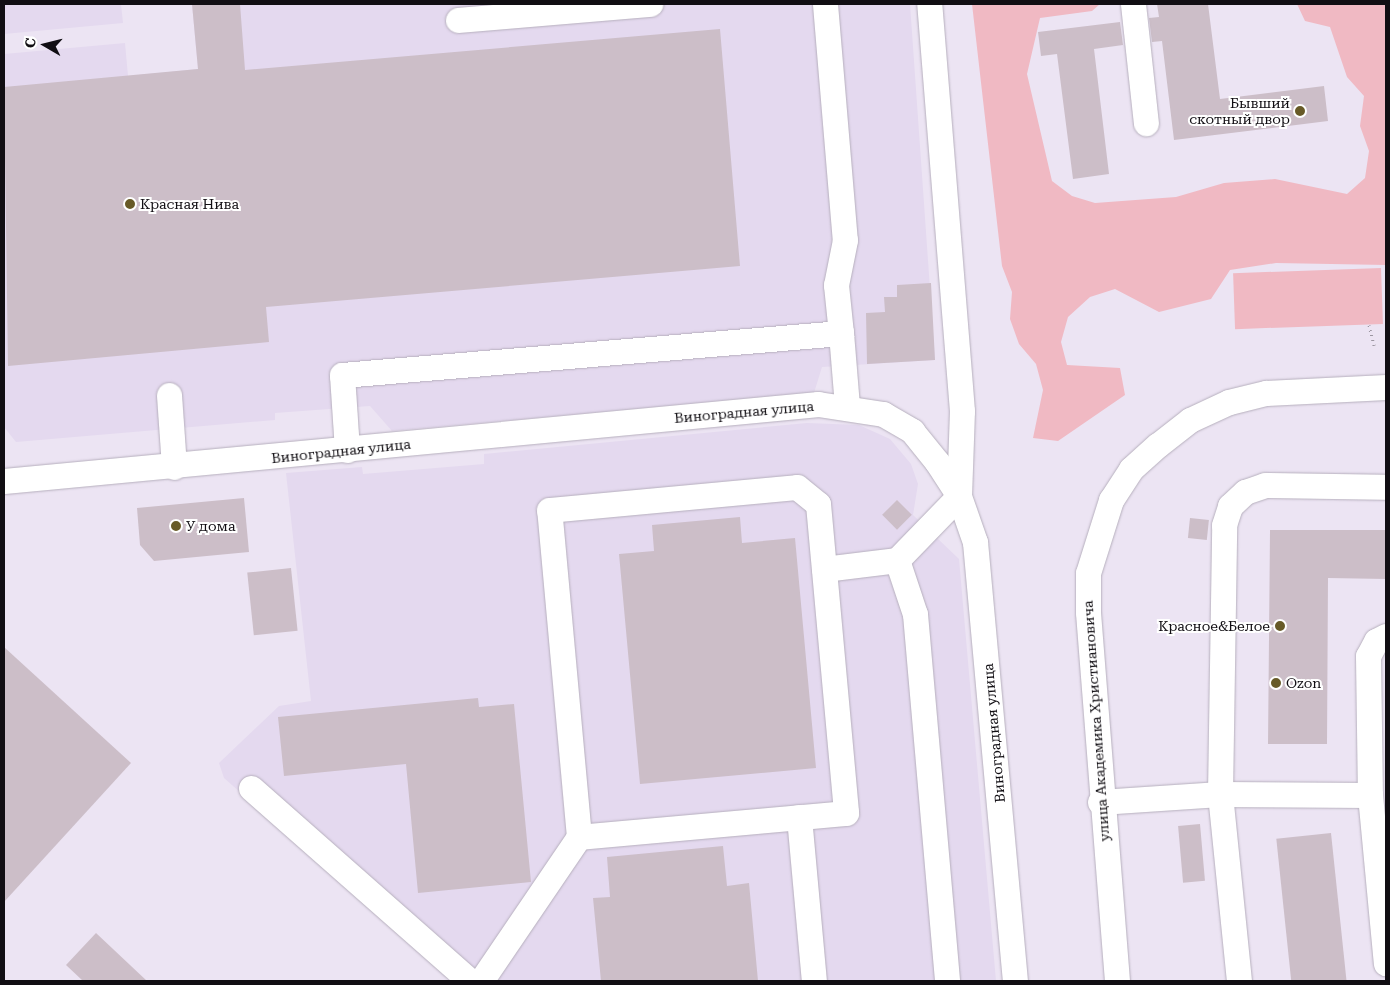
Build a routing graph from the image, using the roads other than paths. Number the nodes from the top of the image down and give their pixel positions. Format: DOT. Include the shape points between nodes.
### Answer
graph roads {
  1 [pos="650,4"];
  2 [pos="825,4"];
  3 [pos="929,4"];
  4 [pos="1132,4"];
  5 [pos="458,20"];
  6 [pos="1146,123"];
  7 [pos="841,333"];
  8 [pos="1386,388"];
  9 [pos="169,396"];
  10 [pos="846,406"];
  11 [pos="347,450"];
  12 [pos="174,467"];
  13 [pos="4,481"];
  14 [pos="1386,487"];
  15 [pos="959,496"];
  16 [pos="897,560"];
  17 [pos="824,569"];
  18 [pos="1386,636"];
  19 [pos="251,788"];
  20 [pos="1220,794"];
  21 [pos="1370,795"];
  22 [pos="1100,802"];
  23 [pos="799,817"];
  24 [pos="579,837"];
  25 [pos="1386,963"];
  26 [pos="470,981"];
  27 [pos="481,981"];
  28 [pos="814,981"];
  29 [pos="947,981"];
  30 [pos="1015,981"];
  31 [pos="1117,981"];
  32 [pos="1240,981"];
  1 -- 5 [label="street"];
  2 -- 7 [label="street" via="845,240 836,285"];
  3 -- 15 [label="street" via="962,411"];
  4 -- 6 [label="street"];
  7 -- 10 [label="street"];
  7 -- 11 [label="street" via="342,375"];
  8 -- 22 [label="street, улица Академика Христиановича" via="1266,393 1229,402 1190,420 1131,469 1111,500 1088,573"];
  9 -- 12 [label="street"];
  10 -- 11 [label="street, Виноградная улица" via="818,404"];
  10 -- 15 [label="street, Виноградная улица" via="883,414 912,431"];
  11 -- 12 [label="street, Виноградная улица"];
  12 -- 13 [label="street, Виноградная улица"];
  14 -- 20 [label="street" via="1265,485 1245,492 1230,506 1224,525"];
  15 -- 16 [label="street"];
  15 -- 30 [label="street, Виноградная улица" via="982,578"];
  16 -- 17 [label="street"];
  16 -- 29 [label="street" via="915,614"];
  17 -- 23 [label="street" via="846,813"];
  17 -- 24 [label="street" via="818,504 797,488 549,510"];
  18 -- 21 [label="street" via="1376,641 1368,656"];
  19 -- 26 [label="street"];
  20 -- 21 [label="street"];
  20 -- 22 [label="street"];
  20 -- 32 [label="street"];
  21 -- 25 [label="street"];
  22 -- 31 [label="street, улица Академика Христиановича"];
  23 -- 24 [label="street"];
  23 -- 28 [label="street"];
  24 -- 27 [label="street"];
}
